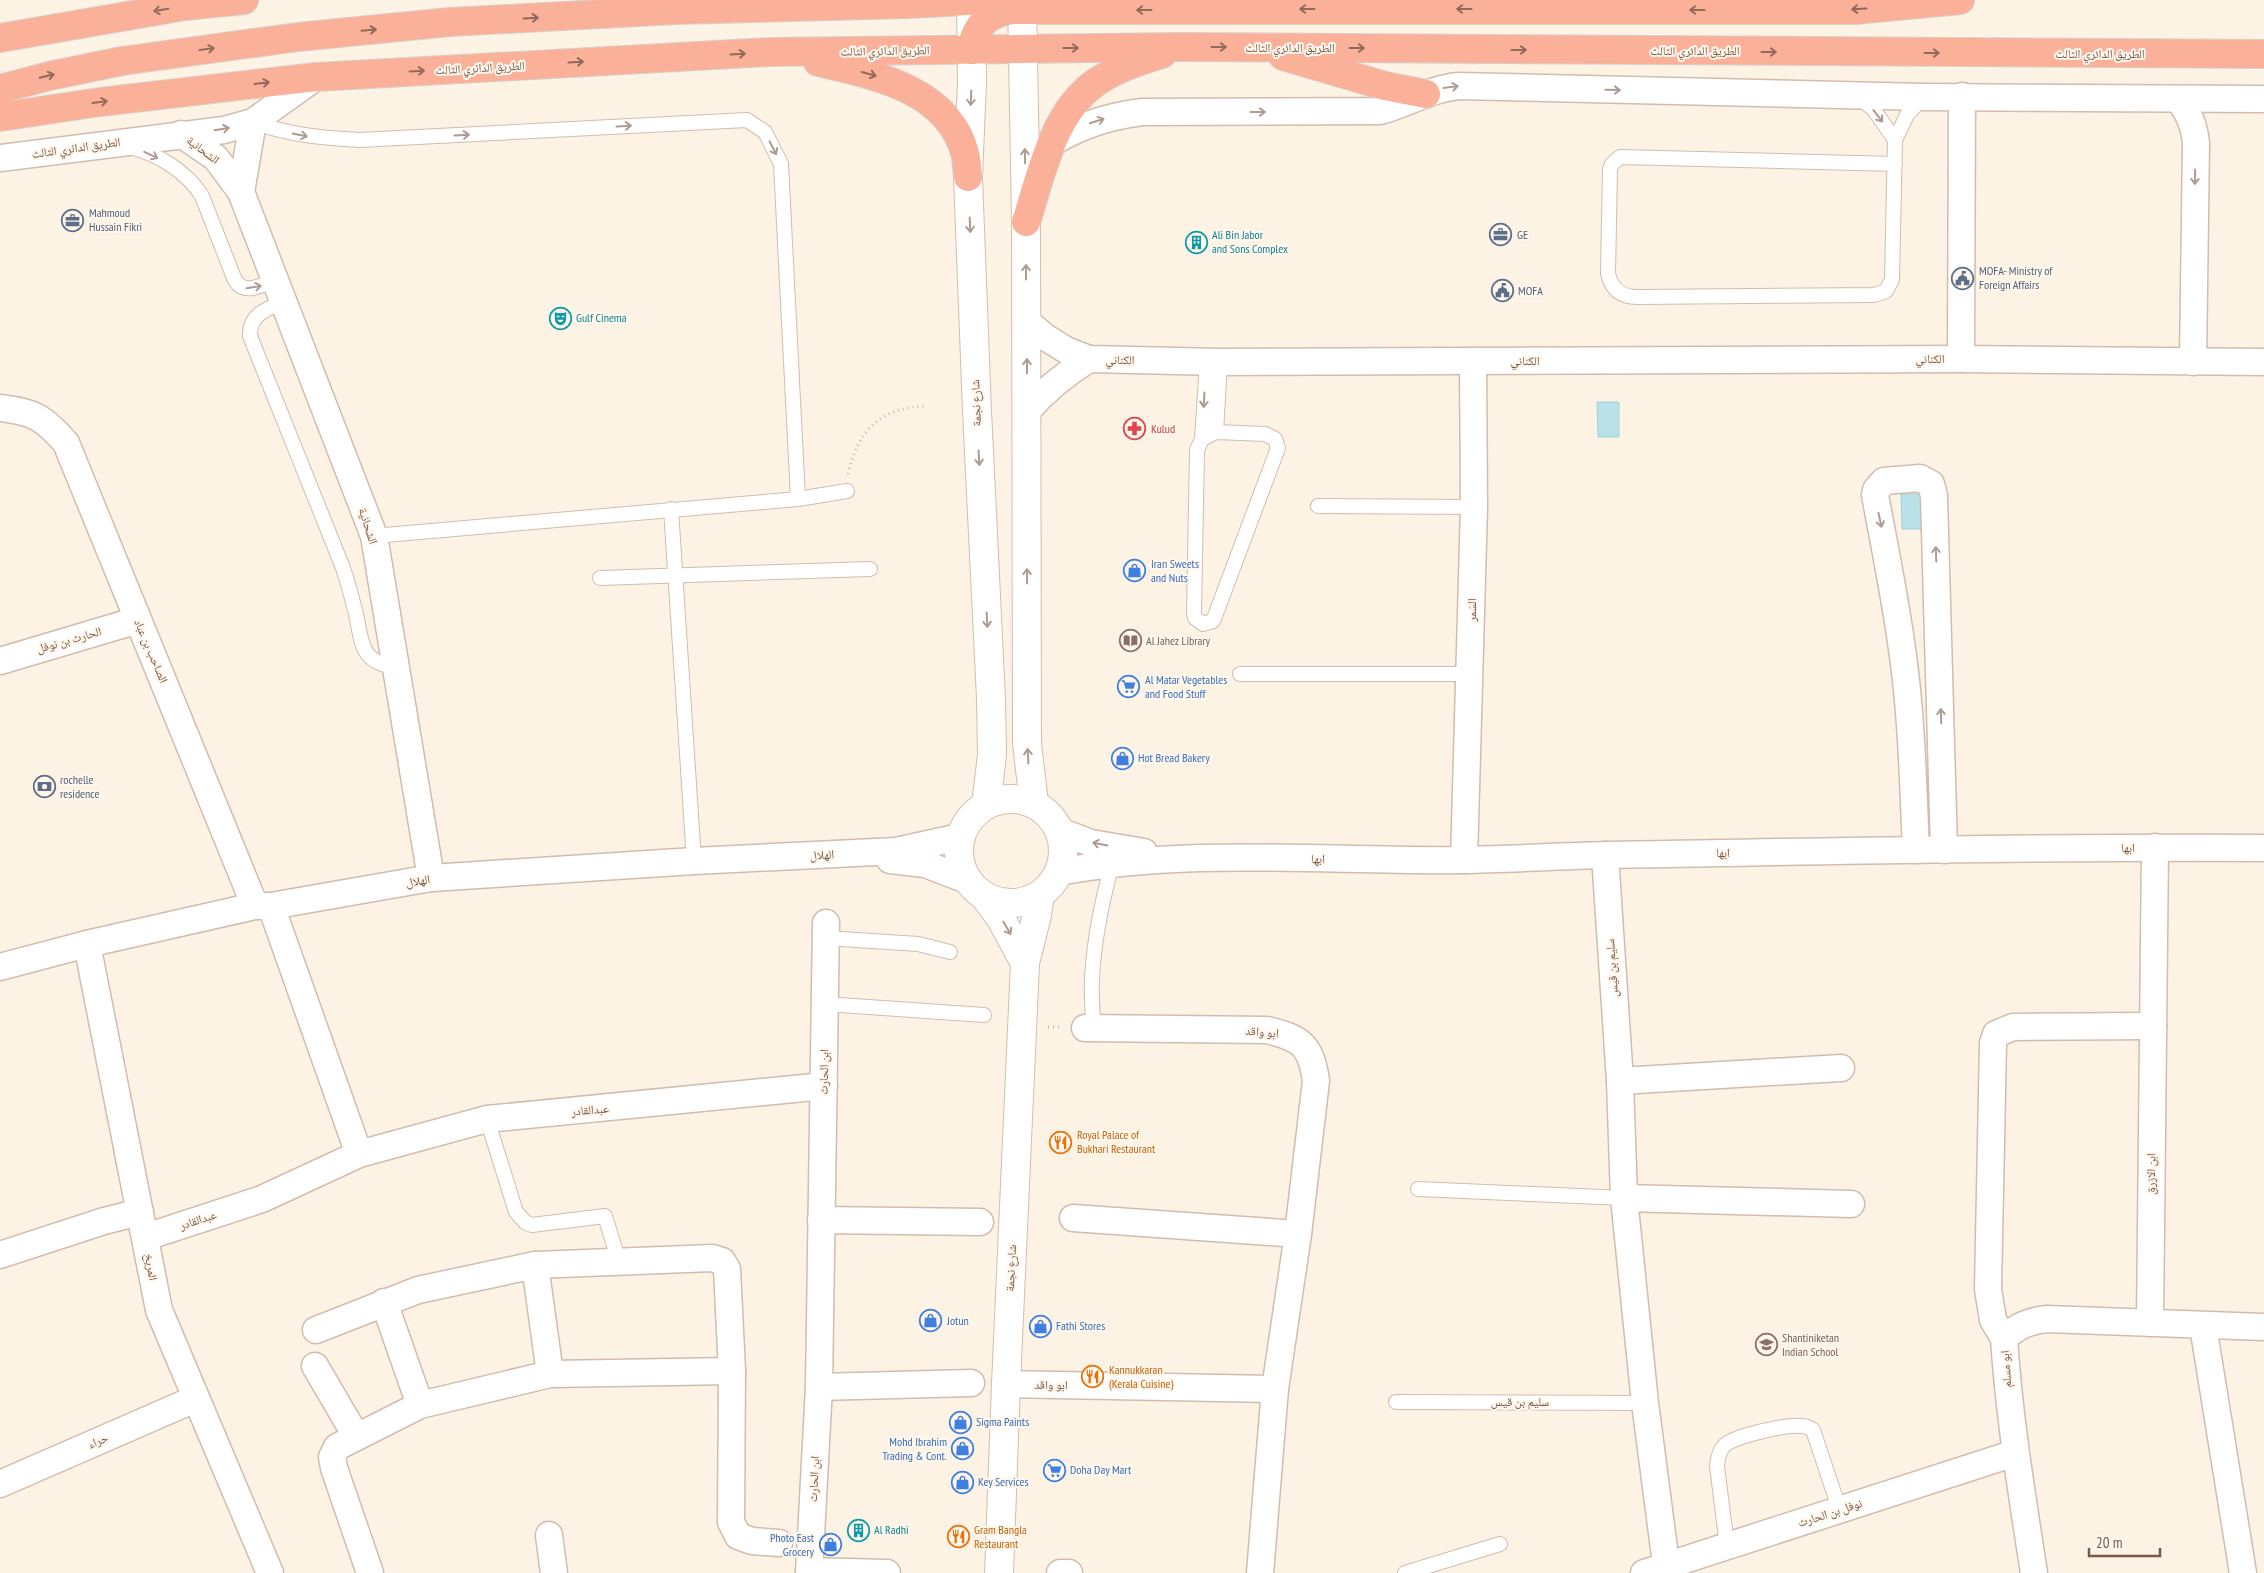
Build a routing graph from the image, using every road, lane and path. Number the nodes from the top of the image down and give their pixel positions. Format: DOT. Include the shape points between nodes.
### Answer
graph roads {
  1 [pos="244,0"];
  2 [pos="976,0"];
  3 [pos="1960,0"];
  4 [pos="912,2"];
  5 [pos="1022,5"];
  6 [pos="0,38"];
  7 [pos="2264,45"];
  8 [pos="1182,47"];
  9 [pos="1256,48"];
  10 [pos="1023,49"];
  11 [pos="971,50"];
  12 [pos="770,52"];
  13 [pos="2264,54"];
  14 [pos="2221,55"];
  15 [pos="316,76"];
  16 [pos="0,89"];
  17 [pos="1426,94"];
  18 [pos="1858,96"];
  19 [pos="1962,96"];
  20 [pos="1923,97"];
  21 [pos="2178,99"];
  22 [pos="2264,99"];
  23 [pos="0,117"];
  24 [pos="253,122"];
  25 [pos="181,134"];
  26 [pos="1895,140"];
  27 [pos="1053,142"];
  28 [pos="104,144"];
  29 [pos="0,158"];
  30 [pos="1895,164"];
  31 [pos="968,177"];
  32 [pos="241,192"];
  33 [pos="1026,222"];
  34 [pos="278,291"];
  35 [pos="1026,321"];
  36 [pos="1089,359"];
  37 [pos="1961,359"];
  38 [pos="1473,361"];
  39 [pos="1213,362"];
  40 [pos="2193,362"];
  41 [pos="2264,362"];
  42 [pos="926,406"];
  43 [pos="0,408"];
  44 [pos="1027,411"];
  45 [pos="1216,432"];
  46 [pos="1202,439"];
  47 [pos="847,492"];
  48 [pos="798,499"];
  49 [pos="1318,506"];
  50 [pos="1474,507"];
  51 [pos="671,509"];
  52 [pos="374,536"];
  53 [pos="870,569"];
  54 [pos="675,575"];
  55 [pos="600,578"];
  56 [pos="138,620"];
  57 [pos="0,661"];
  58 [pos="396,667"];
  59 [pos="1240,674"];
  60 [pos="1471,674"];
  61 [pos="1942,758"];
  62 [pos="1912,760"];
  63 [pos="1034,804"];
  64 [pos="986,805"];
  65 [pos="1059,831"];
  66 [pos="960,837"];
  67 [pos="2155,847"];
  68 [pos="2264,848"];
  69 [pos="1916,850"];
  70 [pos="1944,850"];
  71 [pos="844,854"];
  72 [pos="1605,855"];
  73 [pos="1182,858"];
  74 [pos="1464,860"];
  75 [pos="694,861"];
  76 [pos="1112,864"];
  77 [pos="1059,872"];
  78 [pos="431,878"];
  79 [pos="975,888"];
  80 [pos="1040,895"];
  81 [pos="263,906"];
  82 [pos="826,931"];
  83 [pos="87,944"];
  84 [pos="950,952"];
  85 [pos="1025,963"];
  86 [pos="0,967"];
  87 [pos="825,1004"];
  88 [pos="984,1015"];
  89 [pos="1023,1026"];
  90 [pos="2153,1026"];
  91 [pos="1089,1028"];
  92 [pos="1841,1068"];
  93 [pos="1620,1081"];
  94 [pos="824,1086"];
  95 [pos="487,1119"];
  96 [pos="359,1154"];
  97 [pos="1418,1189"];
  98 [pos="1624,1198"];
  99 [pos="1851,1204"];
  100 [pos="1074,1218"];
  101 [pos="821,1220"];
  102 [pos="980,1222"];
  103 [pos="143,1224"];
  104 [pos="1298,1234"];
  105 [pos="0,1255"];
  106 [pos="620,1262"];
  107 [pos="534,1265"];
  108 [pos="384,1302"];
  109 [pos="2150,1323"];
  110 [pos="2203,1326"];
  111 [pos="2264,1327"];
  112 [pos="316,1330"];
  113 [pos="2004,1338"];
  114 [pos="315,1366"];
  115 [pos="732,1371"];
  116 [pos="550,1374"];
  117 [pos="971,1383"];
  118 [pos="1006,1384"];
  119 [pos="819,1387"];
  120 [pos="1276,1389"];
  121 [pos="195,1399"];
  122 [pos="1396,1402"];
  123 [pos="1645,1403"];
  124 [pos="420,1405"];
  125 [pos="356,1436"];
  126 [pos="2015,1453"];
  127 [pos="0,1484"];
  128 [pos="1840,1510"];
  129 [pos="549,1535"];
  130 [pos="779,1543"];
  131 [pos="1500,1544"];
  132 [pos="1727,1546"];
  133 [pos="1655,1569"];
  134 [pos="809,1572"];
  135 [pos="270,1573"];
  136 [pos="370,1573"];
  137 [pos="554,1573"];
  138 [pos="887,1573"];
  139 [pos="999,1573"];
  140 [pos="1060,1573"];
  141 [pos="1069,1573"];
  142 [pos="1260,1573"];
  143 [pos="1405,1573"];
  144 [pos="2034,1573"];
  145 [pos="2243,1573"];
  1 -- 6 [label="highway, one-way" via="185,6"];
  2 -- 4 [label="highway"];
  2 -- 11 [label="main road, شارع نجمة"];
  3 -- 5 [label="highway, one-way" via="1855,10"];
  16 -- 4 [label="highway, one-way" via="122,61 298,37 450,22"];
  5 -- 10 [label="main road"];
  5 -- 11 [label="highway" via="985,20 974,34"];
  7 -- 14 [label="highway"];
  8 -- 9 [label="highway, الطريق الدائري الثالث, one-way"];
  10 -- 8 [label="highway, الطريق الدائري الثالث, one-way"];
  8 -- 27 [label="highway" via="1143,60 1096,82 1073,105"];
  9 -- 14 [label="highway, الطريق الدائري الثالث, one-way"];
  9 -- 17 [label="highway" via="1385,86"];
  10 -- 11 [label="highway, الطريق الدائري الثالث"];
  33 -- 10 [label="main road, one-way"];
  11 -- 12 [label="highway, الطريق الدائري الثالث"];
  11 -- 31 [label="main road, شارع نجمة, one-way"];
  15 -- 12 [label="highway, الطريق الدائري الثالث, one-way"];
  12 -- 31 [label="highway, one-way" via="874,75 915,93 938,110 956,133 966,153"];
  13 -- 14 [label="highway, الطريق الدائري الثالث"];
  23 -- 15 [label="highway, الطريق الدائري الثالث, one-way"];
  15 -- 24 [label="street, الطريق الدائري الثالث"];
  17 -- 18 [label="street, one-way" via="1458,86"];
  27 -- 17 [label="street, one-way" via="1074,130 1119,114 1380,111"];
  18 -- 20 [label="street"];
  18 -- 26 [label="lane, one-way" via="1874,110"];
  19 -- 20 [label="street"];
  19 -- 21 [label="street"];
  19 -- 37 [label="street, الكناني"];
  20 -- 26 [label="lane" via="1907,115"];
  21 -- 22 [label="street"];
  21 -- 40 [label="street, one-way" via="2192,121 2196,143"];
  25 -- 24 [label="street, الطريق الدائري الثالث, one-way" via="224,130"];
  24 -- 32 [label="street"];
  24 -- 48 [label="lane, one-way" via="309,137 360,140 747,120 765,132 781,164"];
  25 -- 28 [label="street, الطريق الدائري الثالث"];
  25 -- 32 [label="street, الشحانية" via="216,158"];
  26 -- 30 [label="lane"];
  27 -- 33 [label="highway"];
  28 -- 29 [label="street, الطريق الدائري الثالث"];
  28 -- 34 [label="lane, one-way" via="152,155 190,180 202,196 236,282 250,290"];
  30 -- 30 [label="lane" via="1892,280 1886,291 1880,294 1637,298 1618,292 1610,281 1610,169 1620,157"];
  31 -- 64 [label="main road, شارع نجمة, one-way" via="991,699 992,755"];
  32 -- 34 [label="street, الشحانية"];
  35 -- 33 [label="main road, one-way"];
  34 -- 52 [label="street, الشحانية"];
  34 -- 58 [label="lane" via="252,322 250,336 343,568 363,647 374,660"];
  35 -- 36 [label="street, الكناني" via="1066,350"];
  44 -- 35 [label="main road, one-way"];
  36 -- 39 [label="street, الكناني"];
  36 -- 44 [label="street, الكناني" via="1045,390"];
  37 -- 38 [label="street, الكناني"];
  37 -- 40 [label="street, الكناني"];
  38 -- 39 [label="street, الكناني"];
  38 -- 50 [label="street, السَمر"];
  39 -- 45 [label="lane"];
  39 -- 46 [label="lane, one-way"];
  40 -- 41 [label="street, الكناني"];
  42 -- 47 [label="path" via="898,410 874,422 854,454"];
  43 -- 56 [label="street, الصاحب بن عباد" via="26,411 49,424 66,443"];
  63 -- 44 [label="main road, one-way" via="1027,743"];
  45 -- 46 [label="lane"];
  45 -- 46 [label="lane" via="1265,434 1275,439 1278,448 1215,616 1203,624 1194,613 1197,450"];
  47 -- 48 [label="lane"];
  48 -- 51 [label="lane"];
  49 -- 50 [label="lane"];
  50 -- 60 [label="street, السَمر"];
  51 -- 52 [label="lane"];
  51 -- 54 [label="lane"];
  52 -- 58 [label="street, الشحانية"];
  53 -- 54 [label="lane"];
  54 -- 55 [label="lane"];
  54 -- 75 [label="lane"];
  56 -- 57 [label="street, الحارث بن نوفل"];
  56 -- 81 [label="street, الصاحب بن عباد"];
  58 -- 78 [label="street, الشحانية"];
  59 -- 60 [label="lane"];
  60 -- 74 [label="street, السَمر"];
  61 -- 62 [label="street"];
  61 -- 62 [label="street, one-way" via="1934,490 1931,484 1920,478 1889,479 1879,485 1875,495 1896,606"];
  61 -- 70 [label="street"];
  62 -- 69 [label="street"];
  63 -- 64 [label="main road" via="1010,799"];
  63 -- 65 [label="main road" via="1049,815"];
  64 -- 66 [label="main road" via="969,818"];
  73 -- 65 [label="street, ابها, one-way" via="1092,843"];
  65 -- 77 [label="main road" via="1063,859"];
  66 -- 71 [label="street, الهلال" via="896,851"];
  66 -- 79 [label="main road" via="959,859"];
  67 -- 68 [label="street, ابها"];
  67 -- 70 [label="street, ابها"];
  67 -- 90 [label="street, ابن الازرق"];
  69 -- 70 [label="street, ابها"];
  69 -- 72 [label="street, ابها"];
  71 -- 75 [label="street, الهلال"];
  71 -- 79 [label="street, الهلال" via="925,864"];
  72 -- 74 [label="street, ابها"];
  72 -- 93 [label="street, سليم بن قيس"];
  73 -- 74 [label="street, ابها"];
  73 -- 76 [label="street, ابها"];
  75 -- 78 [label="street, الهلال"];
  76 -- 77 [label="street, ابها"];
  76 -- 91 [label="lane" via="1096,937"];
  77 -- 80 [label="main road"];
  78 -- 81 [label="street, الهلال"];
  79 -- 80 [label="main road" via="998,902 1027,901"];
  79 -- 85 [label="main road, one-way" via="1000,917"];
  80 -- 85 [label="main road, شارع نجمة"];
  81 -- 83 [label="street, الهلال"];
  81 -- 96 [label="street"];
  82 -- 84 [label="lane" via="918,944"];
  82 -- 87 [label="street, ابن الحارث"];
  83 -- 86 [label="street, الهلال"];
  83 -- 103 [label="street, المريخ"];
  85 -- 89 [label="main road, شارع نجمة"];
  87 -- 88 [label="lane"];
  87 -- 94 [label="street, ابن الحارث"];
  89 -- 91 [label="path"];
  89 -- 118 [label="main road, شارع نجمة"];
  90 -- 109 [label="street, ابن الازرق"];
  90 -- 113 [label="street" via="2013,1027 1996,1034 1993,1042 1988,1289 1993,1320"];
  91 -- 104 [label="street, ابو واقد" via="1267,1030 1290,1035 1304,1046 1313,1060 1316,1081"];
  92 -- 93 [label="street"];
  93 -- 98 [label="street, سليم بن قيس"];
  94 -- 95 [label="street, عبدالقادر"];
  94 -- 101 [label="street, ابن الحارث"];
  95 -- 96 [label="street, عبدالقادر"];
  95 -- 106 [label="lane" via="520,1218 532,1225 605,1216"];
  96 -- 103 [label="street, عبدالقادر" via="262,1199"];
  97 -- 98 [label="lane"];
  98 -- 99 [label="street"];
  98 -- 123 [label="street, سليم بن قيس"];
  100 -- 104 [label="street"];
  101 -- 102 [label="street"];
  101 -- 119 [label="street, ابن الحارث"];
  103 -- 105 [label="street, عبدالقادر" via="104,1221"];
  103 -- 121 [label="street, المريخ" via="159,1310"];
  104 -- 120 [label="street, ابو واقد"];
  106 -- 107 [label="street"];
  106 -- 115 [label="street" via="712,1258 722,1261 727,1269"];
  107 -- 108 [label="street" via="418,1290"];
  107 -- 116 [label="street"];
  108 -- 112 [label="street"];
  108 -- 124 [label="street"];
  109 -- 110 [label="street, ابو مسلم"];
  109 -- 113 [label="street, ابو مسلم" via="2032,1320 2019,1325"];
  110 -- 111 [label="street, ابو مسلم"];
  110 -- 145 [label="street"];
  113 -- 126 [label="street, ابو مسلم"];
  114 -- 125 [label="street"];
  115 -- 116 [label="street"];
  115 -- 130 [label="street" via="733,1530 738,1536 752,1541"];
  116 -- 124 [label="street"];
  117 -- 119 [label="street"];
  118 -- 120 [label="street, ابو واقد"];
  118 -- 139 [label="main road, شارع نجمة"];
  119 -- 134 [label="street, ابن الحارث"];
  120 -- 142 [label="street, ابو واقد"];
  121 -- 127 [label="street, حراء"];
  121 -- 135 [label="street, المريخ"];
  122 -- 123 [label="lane, سليم بن قيس"];
  123 -- 133 [label="street, سليم بن قيس"];
  124 -- 125 [label="street"];
  125 -- 136 [label="street" via="337,1447 332,1457"];
  126 -- 128 [label="street, نوفل بن الحارث"];
  126 -- 144 [label="street, ابو مسلم"];
  128 -- 132 [label="street, نوفل بن الحارث"];
  128 -- 132 [label="lane" via="1813,1430 1802,1425 1736,1440 1723,1446 1717,1466"];
  129 -- 137 [label="street"];
  131 -- 143 [label="lane"];
  132 -- 133 [label="street, نوفل بن الحارث"];
  134 -- 138 [label="street, ابن الحارث"];
  140 -- 141 [label="street"];
}
